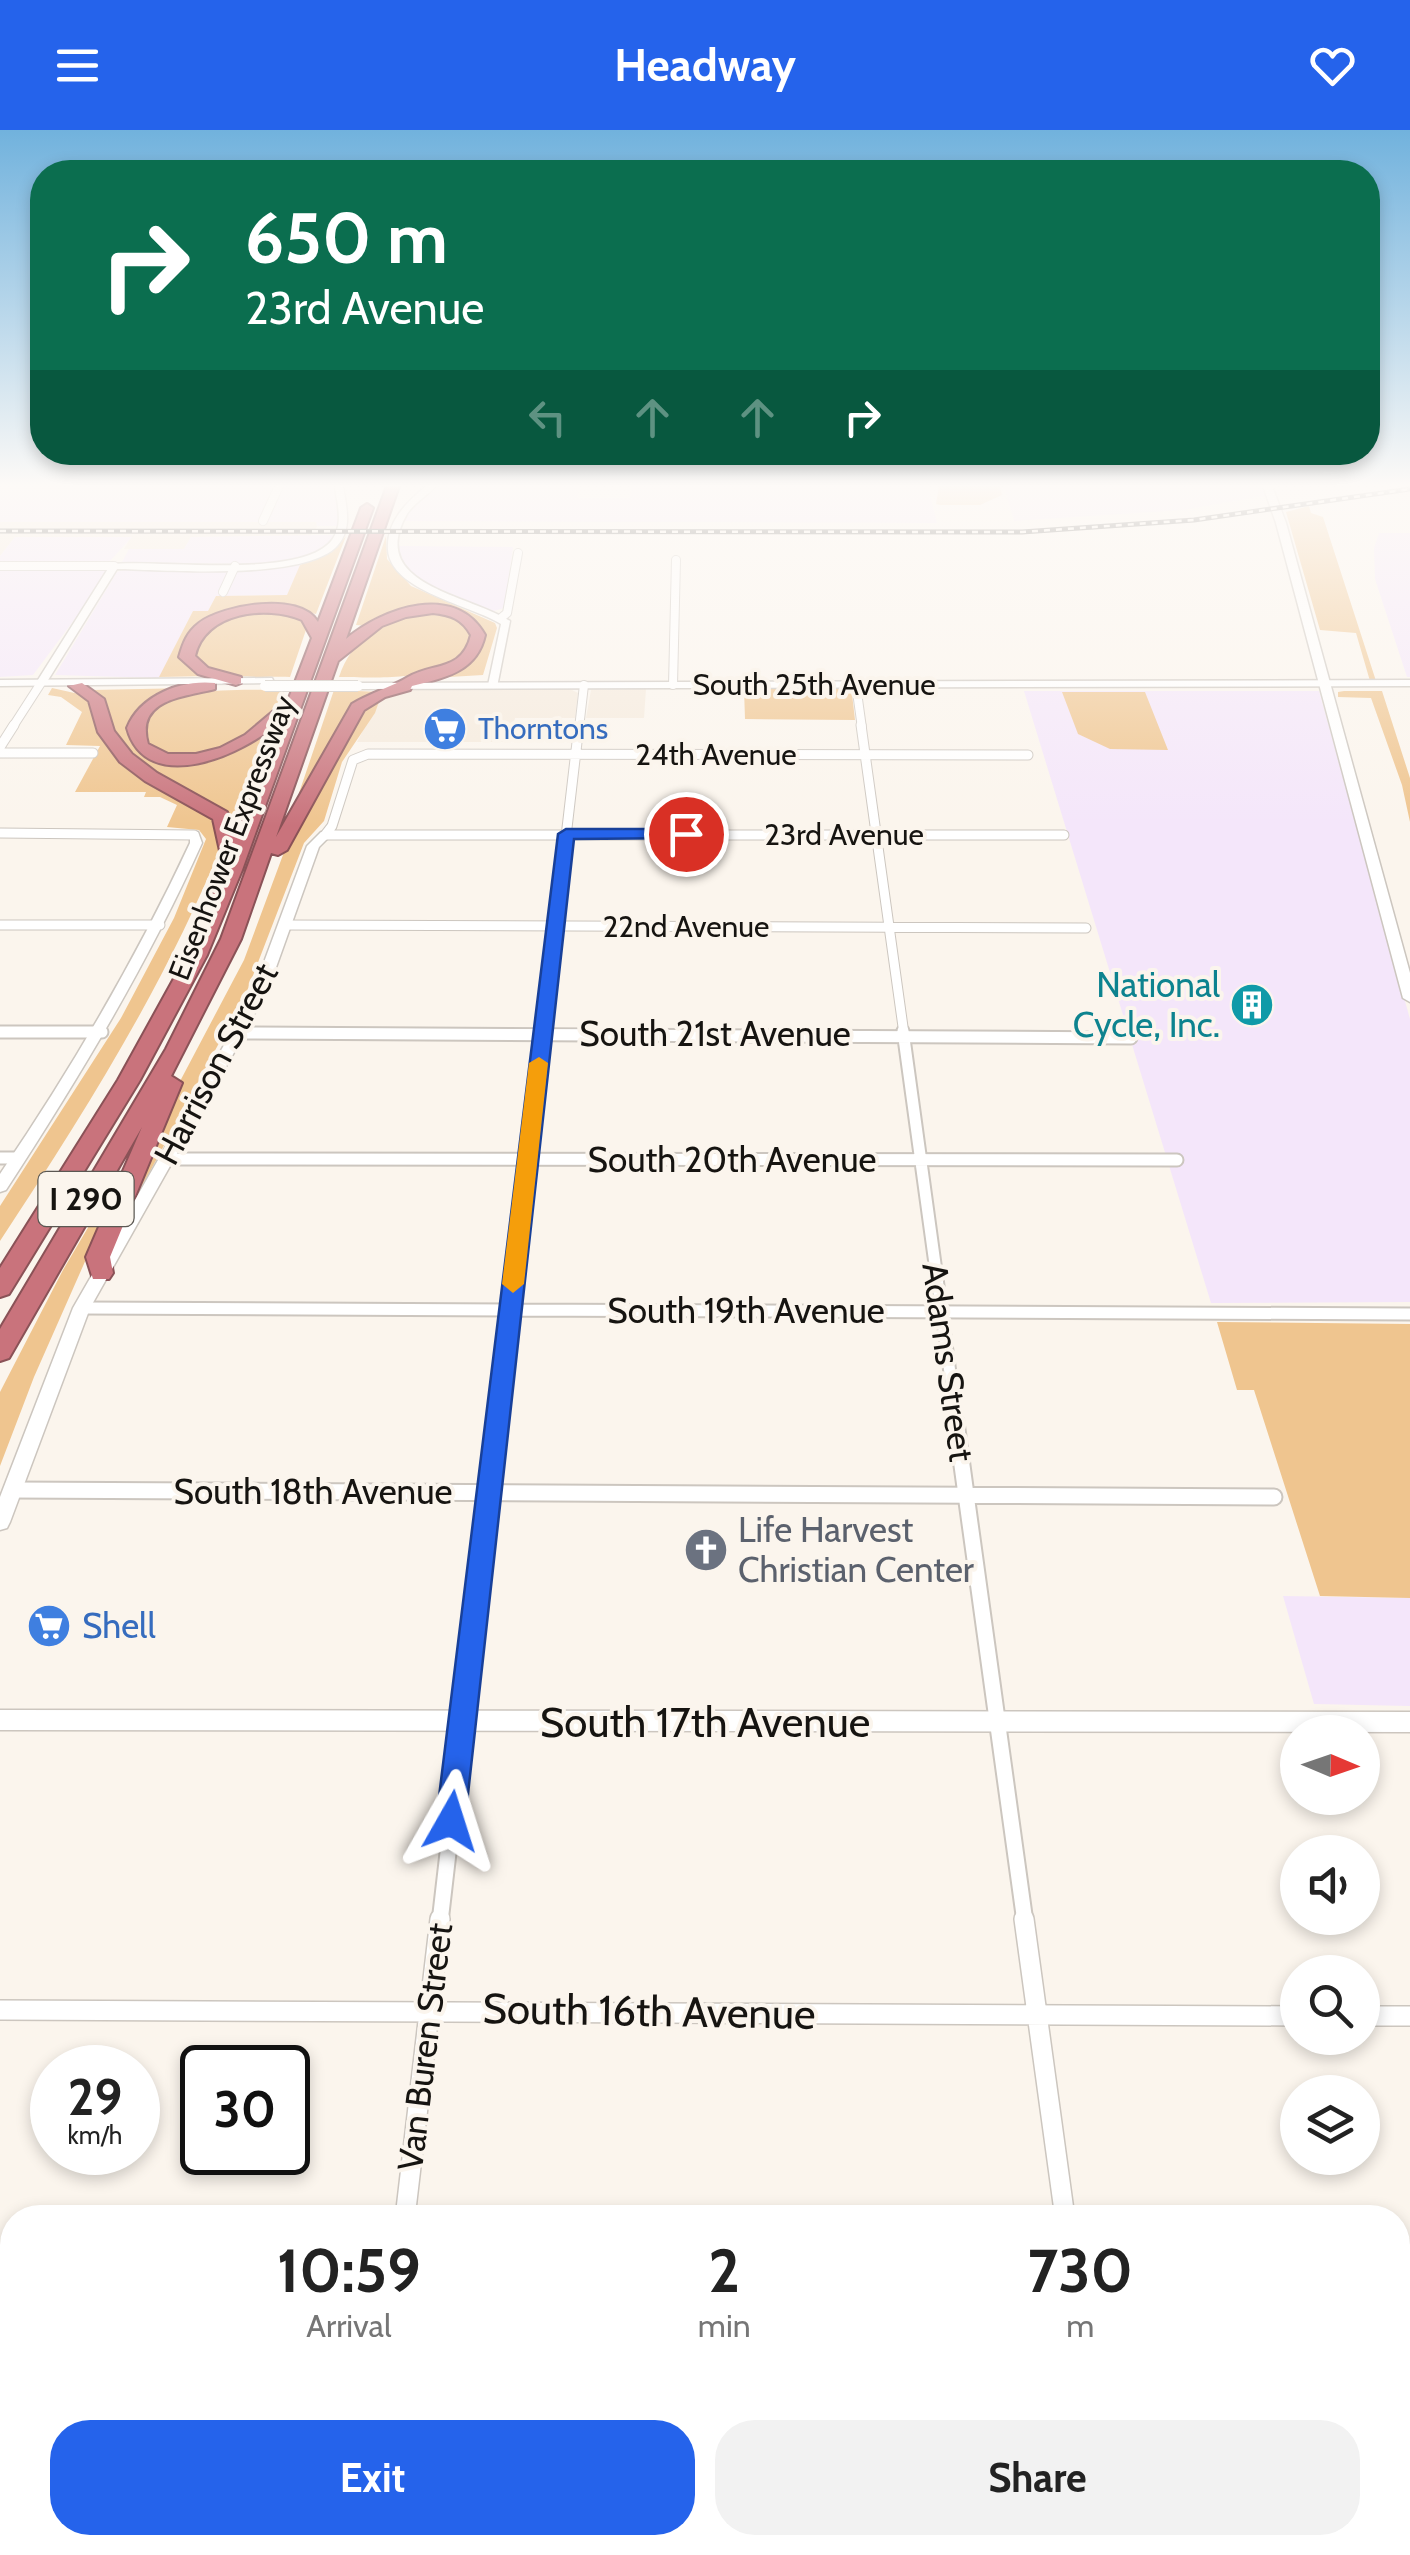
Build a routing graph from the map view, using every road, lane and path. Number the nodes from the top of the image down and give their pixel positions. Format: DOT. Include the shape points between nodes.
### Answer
graph roads {
  1 [pos="93,599"];
  2 [pos="333,599"];
  3 [pos="353,599"];
  4 [pos="453,599"];
  5 [pos="510,599"];
  6 [pos="675,599"];
  7 [pos="1303,599"];
  8 [pos="501,618"];
  9 [pos="319,638"];
  10 [pos="332,658"];
  11 [pos="236,680"];
  12 [pos="42,682"];
  13 [pos="0,683"];
  14 [pos="267,683"];
  15 [pos="409,684"];
  16 [pos="494,684"];
  17 [pos="584,685"];
  18 [pos="674,685"];
  19 [pos="77,686"];
  20 [pos="210,686"];
  21 [pos="856,686"];
  22 [pos="1326,686"];
  23 [pos="1410,686"];
  24 [pos="296,699"];
  25 [pos="0,750"];
  26 [pos="93,753"];
  27 [pos="576,755"];
  28 [pos="865,755"];
  29 [pos="1028,755"];
  30 [pos="349,767"];
  31 [pos="0,833"];
  32 [pos="566,834"];
  33 [pos="194,835"];
  34 [pos="324,835"];
  35 [pos="876,835"];
  36 [pos="1064,835"];
  37 [pos="233,870"];
  38 [pos="248,896"];
  39 [pos="0,925"];
  40 [pos="160,925"];
  41 [pos="285,925"];
  42 [pos="554,926"];
  43 [pos="889,927"];
  44 [pos="1086,928"];
  45 [pos="1410,998"];
  46 [pos="0,1032"];
  47 [pos="102,1032"];
  48 [pos="238,1033"];
  49 [pos="543,1033"];
  50 [pos="903,1034"];
  51 [pos="1131,1038"];
  52 [pos="176,1049"];
  53 [pos="0,1158"];
  54 [pos="18,1158"];
  55 [pos="168,1159"];
  56 [pos="527,1160"];
  57 [pos="1176,1160"];
  58 [pos="78,1161"];
  59 [pos="921,1162"];
  60 [pos="0,1186"];
  61 [pos="0,1251"];
  62 [pos="101,1274"];
  63 [pos="0,1288"];
  64 [pos="82,1308"];
  65 [pos="510,1310"];
  66 [pos="941,1312"];
  67 [pos="1410,1314"];
  68 [pos="0,1351"];
  69 [pos="12,1490"];
  70 [pos="488,1492"];
  71 [pos="966,1497"];
  72 [pos="1274,1497"];
  73 [pos="0,1522"];
  74 [pos="0,1720"];
  75 [pos="462,1722"];
  76 [pos="997,1722"];
  77 [pos="1410,1722"];
  78 [pos="0,2010"];
  79 [pos="430,2010"];
  80 [pos="1037,2016"];
  81 [pos="1280,2016"];
  82 [pos="1380,2016"];
  83 [pos="1410,2016"];
  84 [pos="407,2205"];
  85 [pos="1062,2205"];
  1 -- 12 [label="street"];
  2 -- 9 [label="highway, Eisenhower Expressway / I 290"];
  3 -- 10 [label="highway, Eisenhower Expressway / I 290"];
  4 -- 8 [label="street"];
  5 -- 8 [label="street"];
  6 -- 18 [label="street"];
  7 -- 22 [label="street"];
  8 -- 16 [label="street" via="506,623"];
  9 -- 11 [label="highway" via="308,617 282,608 251,609 210,624 188,644 187,657"];
  9 -- 24 [label="highway, Eisenhower Expressway / I 290"];
  10 -- 15 [label="highway" via="368,628 402,612 444,610 468,618 478,635 468,658"];
  10 -- 38 [label="highway, Eisenhower Expressway / I 290"];
  11 -- 12 [label="street, South 25th Avenue"];
  11 -- 14 [label="street, South 25th Avenue"];
  12 -- 13 [label="street, South 25th Avenue"];
  12 -- 19 [label="street, South 25th Avenue"];
  12 -- 25 [label="street"];
  14 -- 15 [label="street, South 25th Avenue, bridge"];
  14 -- 20 [label="street, South 25th Avenue"];
  15 -- 16 [label="street, South 25th Avenue"];
  15 -- 38 [label="highway" via="358,707 267,876"];
  16 -- 17 [label="street, South 25th Avenue"];
  17 -- 18 [label="street, South 25th Avenue"];
  17 -- 27 [label="street, Van Buren Street"];
  18 -- 21 [label="street, South 25th Avenue"];
  19 -- 20 [label="street, South 25th Avenue"];
  19 -- 37 [label="highway" via="94,695 106,732 137,768 220,816"];
  20 -- 24 [label="highway" via="146,708 135,728 140,746 166,758 218,754 250,739"];
  21 -- 22 [label="street, South 25th Avenue"];
  21 -- 28 [label="street, Adams Street"];
  22 -- 23 [label="street, South 25th Avenue"];
  22 -- 45 [label="street"];
  24 -- 37 [label="highway, Eisenhower Expressway / I 290"];
  25 -- 26 [label="street"];
  27 -- 28 [label="street, 24th Avenue"];
  27 -- 30 [label="street, 24th Avenue" via="368,754"];
  27 -- 32 [label="street, Van Buren Street"];
  28 -- 29 [label="street, 24th Avenue"];
  28 -- 35 [label="street, Adams Street"];
  30 -- 34 [label="street, Harrison Street"];
  31 -- 33 [label="street"];
  32 -- 34 [label="street, 23rd Avenue"];
  32 -- 35 [label="street, 23rd Avenue"];
  32 -- 42 [label="street, Van Buren Street"];
  33 -- 40 [label="street"];
  34 -- 41 [label="street, Harrison Street"];
  35 -- 36 [label="street, 23rd Avenue"];
  35 -- 43 [label="street, Adams Street"];
  37 -- 58 [label="highway, Eisenhower Expressway / I 290" via="176,997"];
  38 -- 52 [label="highway, Eisenhower Expressway / I 290"];
  39 -- 40 [label="street"];
  40 -- 47 [label="street"];
  41 -- 42 [label="street, 22nd Avenue"];
  41 -- 48 [label="street, Harrison Street"];
  42 -- 43 [label="street, 22nd Avenue"];
  42 -- 49 [label="street, Van Buren Street"];
  43 -- 44 [label="street, 22nd Avenue"];
  43 -- 50 [label="street, Adams Street"];
  46 -- 47 [label="street"];
  47 -- 54 [label="street"];
  48 -- 49 [label="street, South 21st Avenue"];
  48 -- 55 [label="street, Harrison Street"];
  49 -- 50 [label="street, South 21st Avenue"];
  49 -- 56 [label="street, Van Buren Street"];
  50 -- 51 [label="street, South 21st Avenue"];
  50 -- 59 [label="street, Adams Street"];
  52 -- 62 [label="highway" via="174,1078 98,1257"];
  52 -- 68 [label="highway, Eisenhower Expressway / I 290"];
  53 -- 54 [label="street"];
  54 -- 60 [label="street"];
  55 -- 56 [label="street, South 20th Avenue"];
  55 -- 62 [label="street, Harrison Street"];
  56 -- 59 [label="street, South 20th Avenue"];
  56 -- 65 [label="street, Van Buren Street"];
  57 -- 59 [label="street, South 20th Avenue"];
  58 -- 61 [label="highway" via="49,1184"];
  58 -- 63 [label="highway, Eisenhower Expressway / I 290"];
  59 -- 66 [label="street, Adams Street"];
  62 -- 64 [label="street, Harrison Street"];
  64 -- 65 [label="street, South 19th Avenue"];
  64 -- 69 [label="street, Harrison Street"];
  65 -- 66 [label="street, South 19th Avenue"];
  65 -- 70 [label="street, Van Buren Street"];
  66 -- 67 [label="street, South 19th Avenue"];
  66 -- 71 [label="street, Adams Street"];
  69 -- 70 [label="street, South 18th Avenue"];
  69 -- 73 [label="street, Harrison Street"];
  70 -- 71 [label="street, South 18th Avenue"];
  70 -- 75 [label="street, Van Buren Street"];
  71 -- 72 [label="street, South 18th Avenue"];
  71 -- 76 [label="street, Adams Street"];
  74 -- 75 [label="street, South 17th Avenue"];
  75 -- 76 [label="street, South 17th Avenue"];
  75 -- 79 [label="street, Van Buren Street"];
  76 -- 77 [label="street, South 17th Avenue"];
  76 -- 80 [label="street, Adams Street"];
  78 -- 79 [label="street, South 16th Avenue"];
  79 -- 80 [label="street, South 16th Avenue"];
  79 -- 84 [label="street, Van Buren Street"];
  80 -- 81 [label="street, South 16th Avenue"];
  80 -- 85 [label="street, Adams Street"];
  82 -- 83 [label="street"];
}
